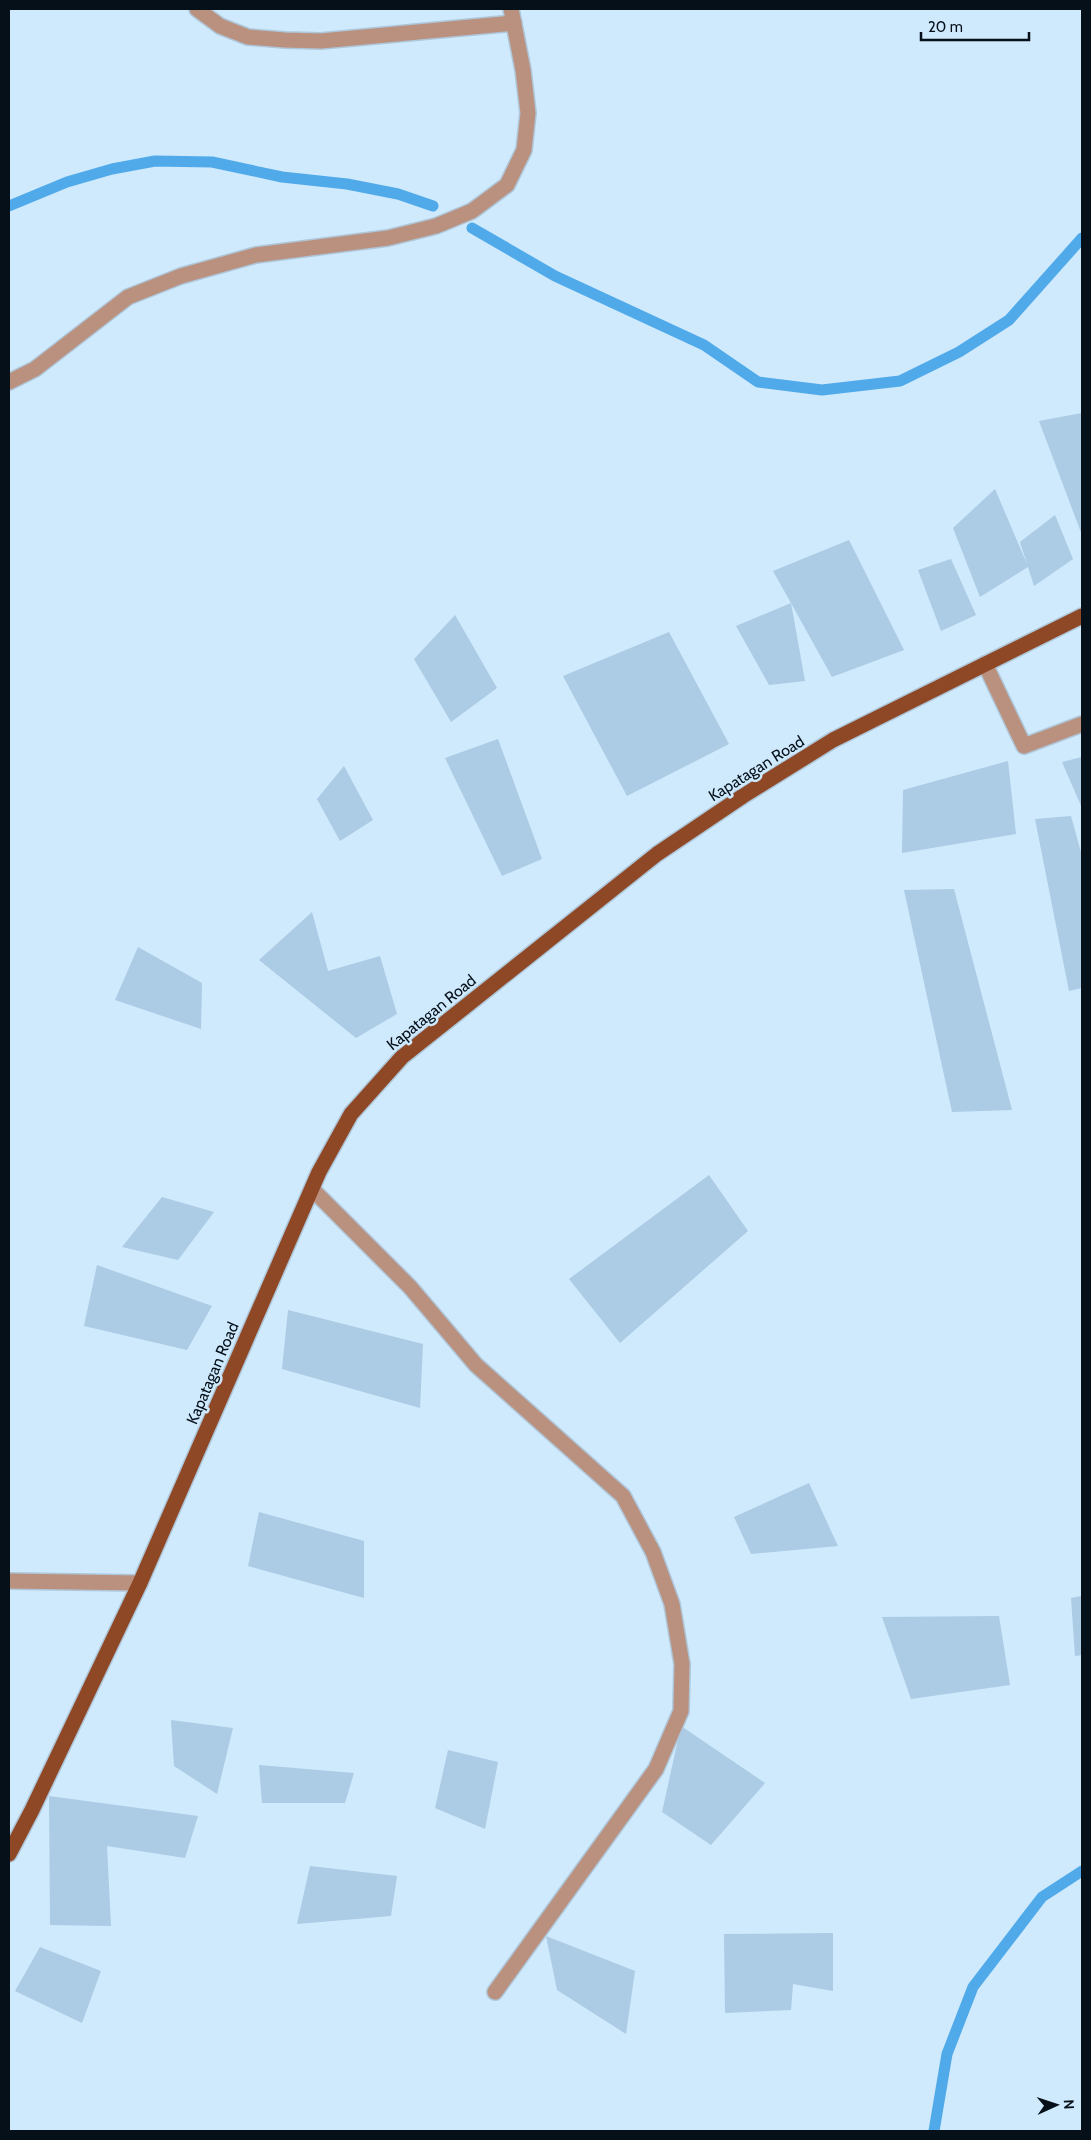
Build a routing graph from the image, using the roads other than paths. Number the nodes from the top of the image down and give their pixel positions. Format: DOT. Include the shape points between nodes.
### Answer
graph roads {
  1 [pos="197,9"];
  2 [pos="513,16"];
  3 [pos="9,382"];
  4 [pos="1082,616"];
  5 [pos="985,664"];
  6 [pos="1082,724"];
  7 [pos="312,1189"];
  8 [pos="9,1581"];
  9 [pos="140,1583"];
  10 [pos="9,1854"];
  11 [pos="496,1992"];
  1 -- 2 [label="street" via="220,26 248,37 321,41"];
  2 -- 3 [label="street" via="528,112 524,150 507,185 472,211 436,226 388,238 256,255 180,276 128,297 36,369"];
  4 -- 5 [label="main road, Kapatagan Road"];
  5 -- 6 [label="street" via="1024,746"];
  5 -- 7 [label="main road, Kapatagan Road" via="833,740 657,854 402,1057 351,1114 318,1172"];
  7 -- 9 [label="main road, Kapatagan Road"];
  7 -- 11 [label="street" via="410,1287 476,1365 623,1496 653,1552 672,1604 682,1664 681,1712 656,1769"];
  8 -- 9 [label="street"];
  9 -- 10 [label="main road, Kapatagan Road"];
}
